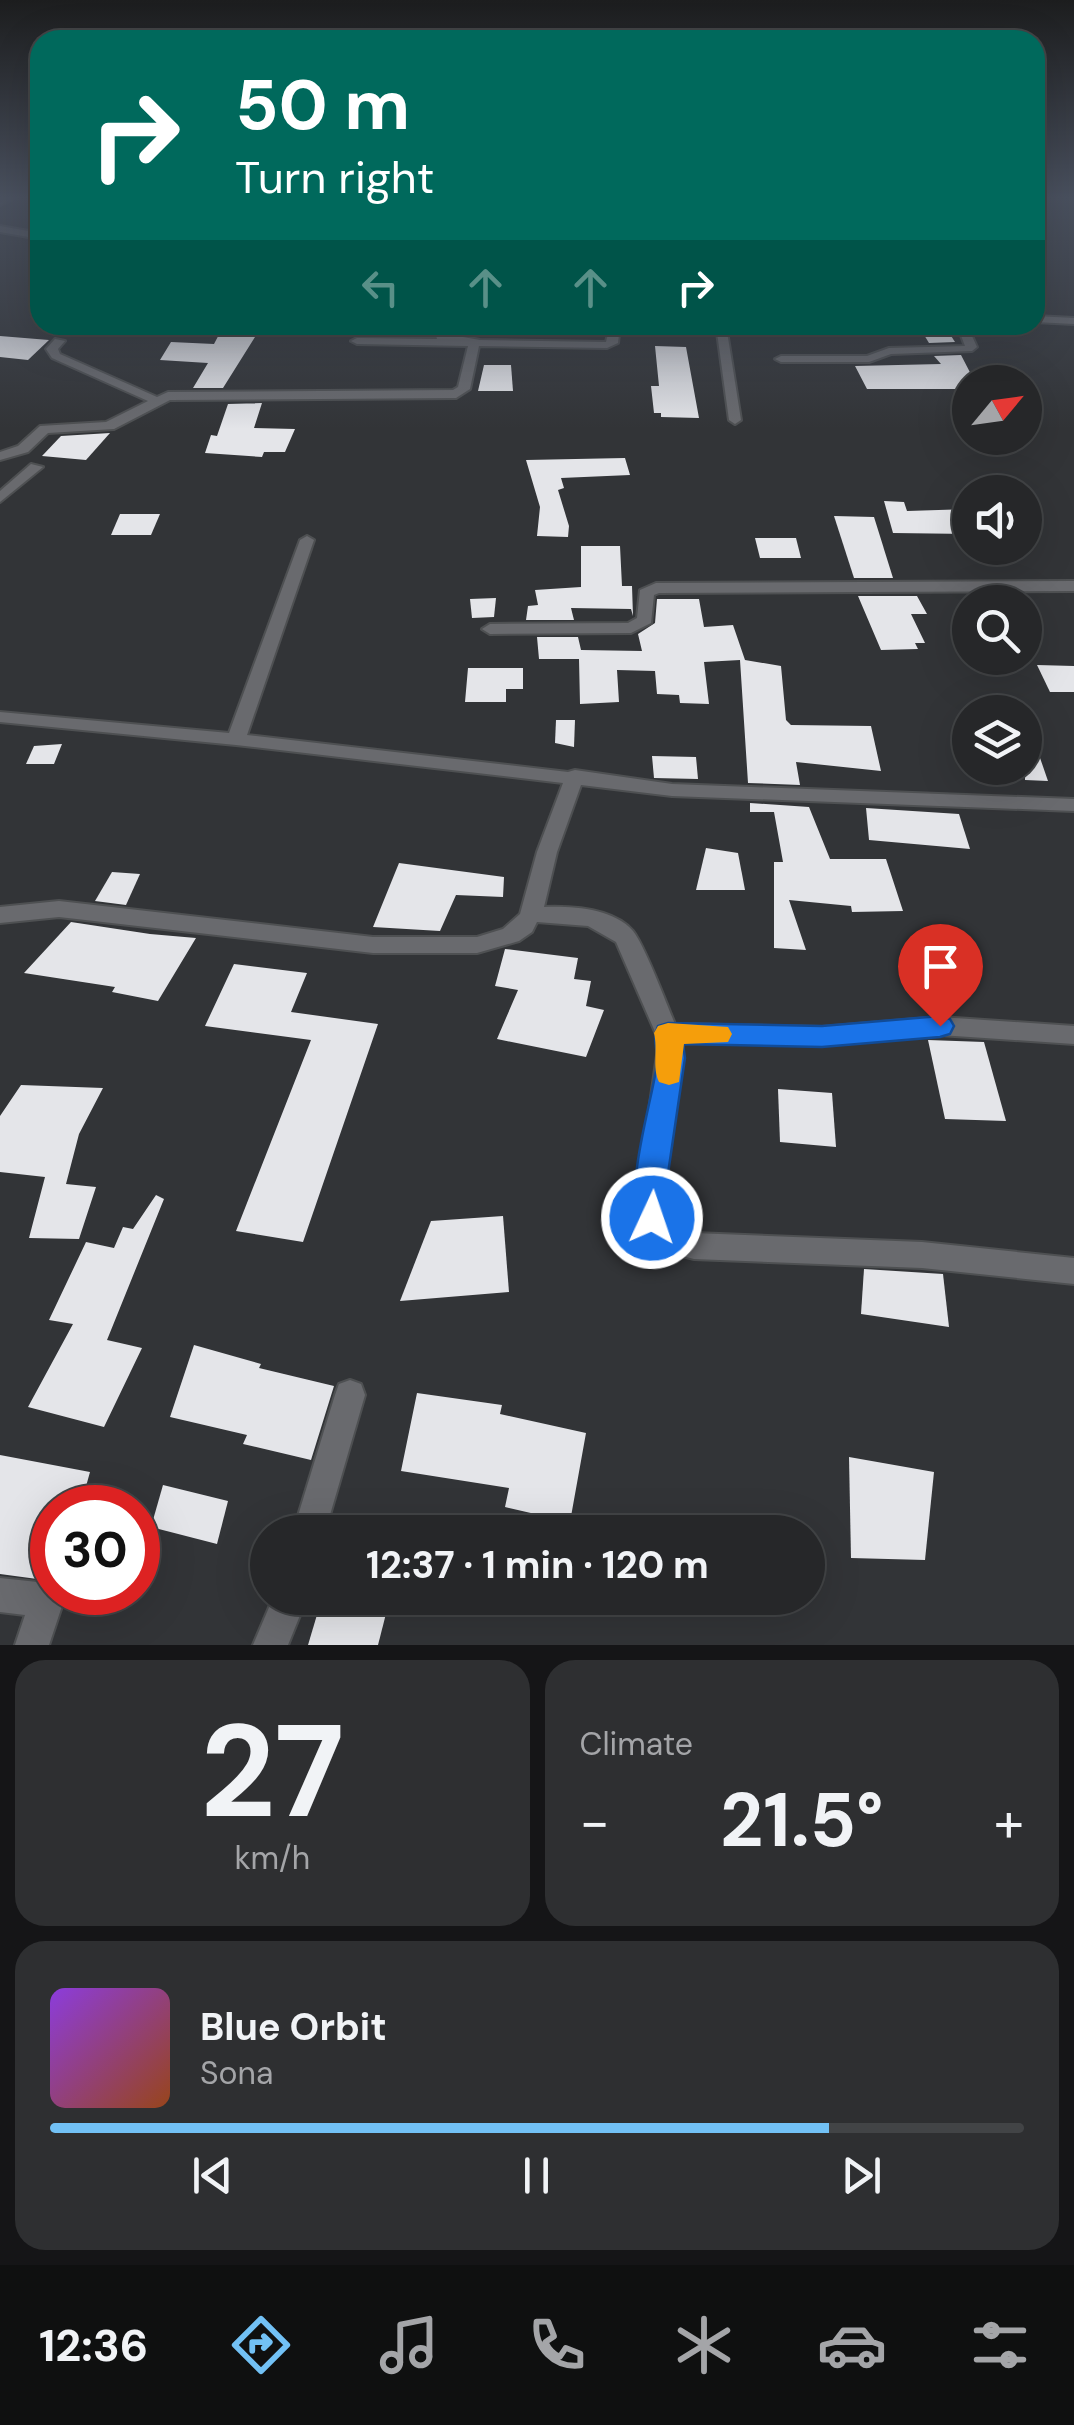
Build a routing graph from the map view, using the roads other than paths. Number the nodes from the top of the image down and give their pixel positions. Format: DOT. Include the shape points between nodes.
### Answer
graph roads {
  1 [pos="1045,320"];
  2 [pos="1074,321"];
  3 [pos="441,335"];
  4 [pos="613,335"];
  5 [pos="722,335"];
  6 [pos="967,335"];
  7 [pos="60,340"];
  8 [pos="357,341"];
  9 [pos="475,343"];
  10 [pos="780,360"];
  11 [pos="155,400"];
  12 [pos="734,420"];
  13 [pos="0,456"];
  14 [pos="36,467"];
  15 [pos="0,498"];
  16 [pos="307,540"];
  17 [pos="1074,586"];
  18 [pos="490,630"];
  19 [pos="0,717"];
  20 [pos="236,739"];
  21 [pos="575,776"];
  22 [pos="1074,805"];
  23 [pos="0,915"];
  24 [pos="530,915"];
  25 [pos="668,1033"];
  26 [pos="1074,1035"];
  27 [pos="1074,1272"];
  28 [pos="350,1396"];
  29 [pos="314,1515"];
  30 [pos="0,1595"];
  31 [pos="283,1615"];
  32 [pos="32,1645"];
  33 [pos="270,1645"];
  1 -- 2 [label="street"];
  3 -- 9 [label="street"];
  4 -- 9 [label="street" via="607,345"];
  5 -- 12 [label="street"];
  6 -- 10 [label="street" via="968,350"];
  7 -- 11 [label="street" via="52,350 56,356"];
  8 -- 9 [label="street"];
  9 -- 11 [label="street" via="464,389 456,394"];
  11 -- 13 [label="street" via="110,426 46,430"];
  14 -- 15 [label="street"];
  16 -- 20 [label="street"];
  17 -- 18 [label="street" via="656,588 646,593 646,620 632,628"];
  19 -- 20 [label="street"];
  20 -- 21 [label="street"];
  21 -- 22 [label="street" via="672,790"];
  21 -- 24 [label="street"];
  23 -- 24 [label="street" via="59,908 374,945 445,945 494,941 524,926"];
  24 -- 25 [label="street" via="571,914 616,928 636,953"];
  25 -- 26 [label="street" via="822,1036 940,1026"];
  25 -- 27 [label="street" via="672,1058 650,1194 657,1232 669,1241"];
  28 -- 29 [label="street"];
  30 -- 32 [label="street" via="47,1600"];
  31 -- 33 [label="street"];
}
